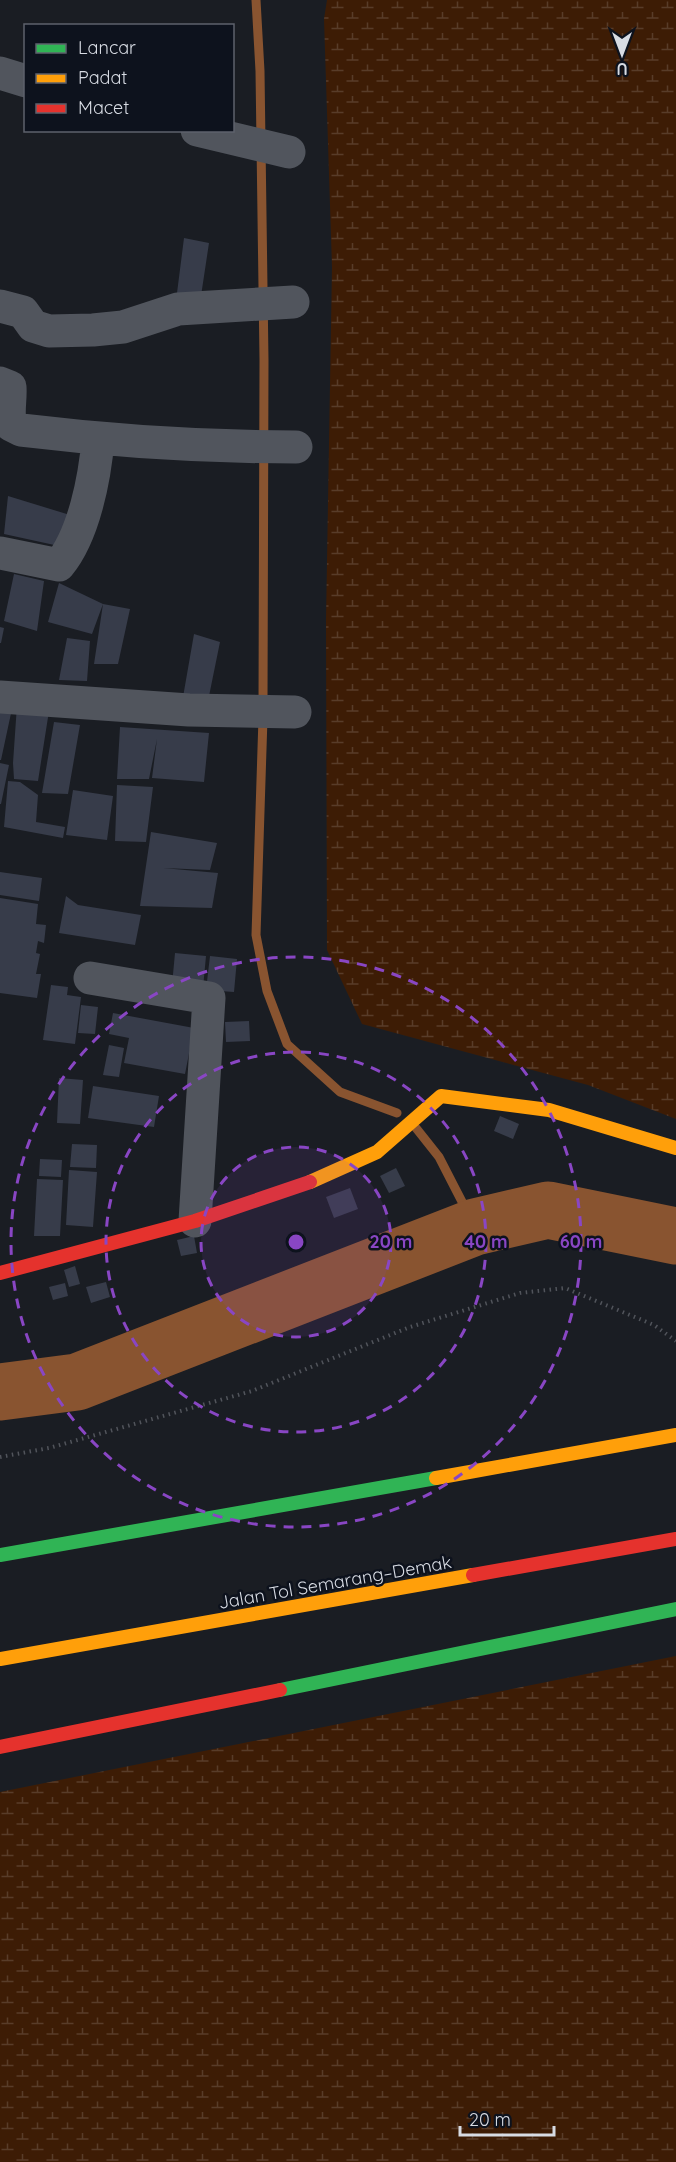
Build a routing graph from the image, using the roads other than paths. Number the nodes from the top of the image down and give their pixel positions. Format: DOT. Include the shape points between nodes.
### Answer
graph roads {
  1 [pos="0,73"];
  2 [pos="24,80"];
  3 [pos="205,132"];
  4 [pos="271,148"];
  5 [pos="273,304"];
  6 [pos="0,306"];
  7 [pos="0,383"];
  8 [pos="98,439"];
  9 [pos="274,447"];
  10 [pos="0,553"];
  11 [pos="0,697"];
  12 [pos="296,712"];
  13 [pos="90,978"];
  14 [pos="676,1148"];
  15 [pos="195,1221"];
  16 [pos="0,1273"];
  17 [pos="676,1435"];
  18 [pos="676,1539"];
  19 [pos="0,1555"];
  20 [pos="676,1609"];
  21 [pos="0,1659"];
  22 [pos="0,1747"];
  1 -- 2 [label="street"];
  3 -- 4 [label="street"];
  5 -- 6 [label="street" via="178,309 123,327 69,332 33,326 23,312"];
  7 -- 8 [label="street" via="10,387 11,425 21,430"];
  8 -- 9 [label="street"];
  8 -- 10 [label="street" via="96,472 71,548 59,565"];
  11 -- 12 [label="street" via="189,710"];
  13 -- 15 [label="street" via="209,998"];
  14 -- 15 [label="main road" via="549,1110 441,1096 377,1152 326,1177"];
  15 -- 16 [label="main road"];
  17 -- 19 [label="main road"];
  18 -- 21 [label="main road, Jalan Tol Semarang–Demak"];
  20 -- 22 [label="main road"];
}
